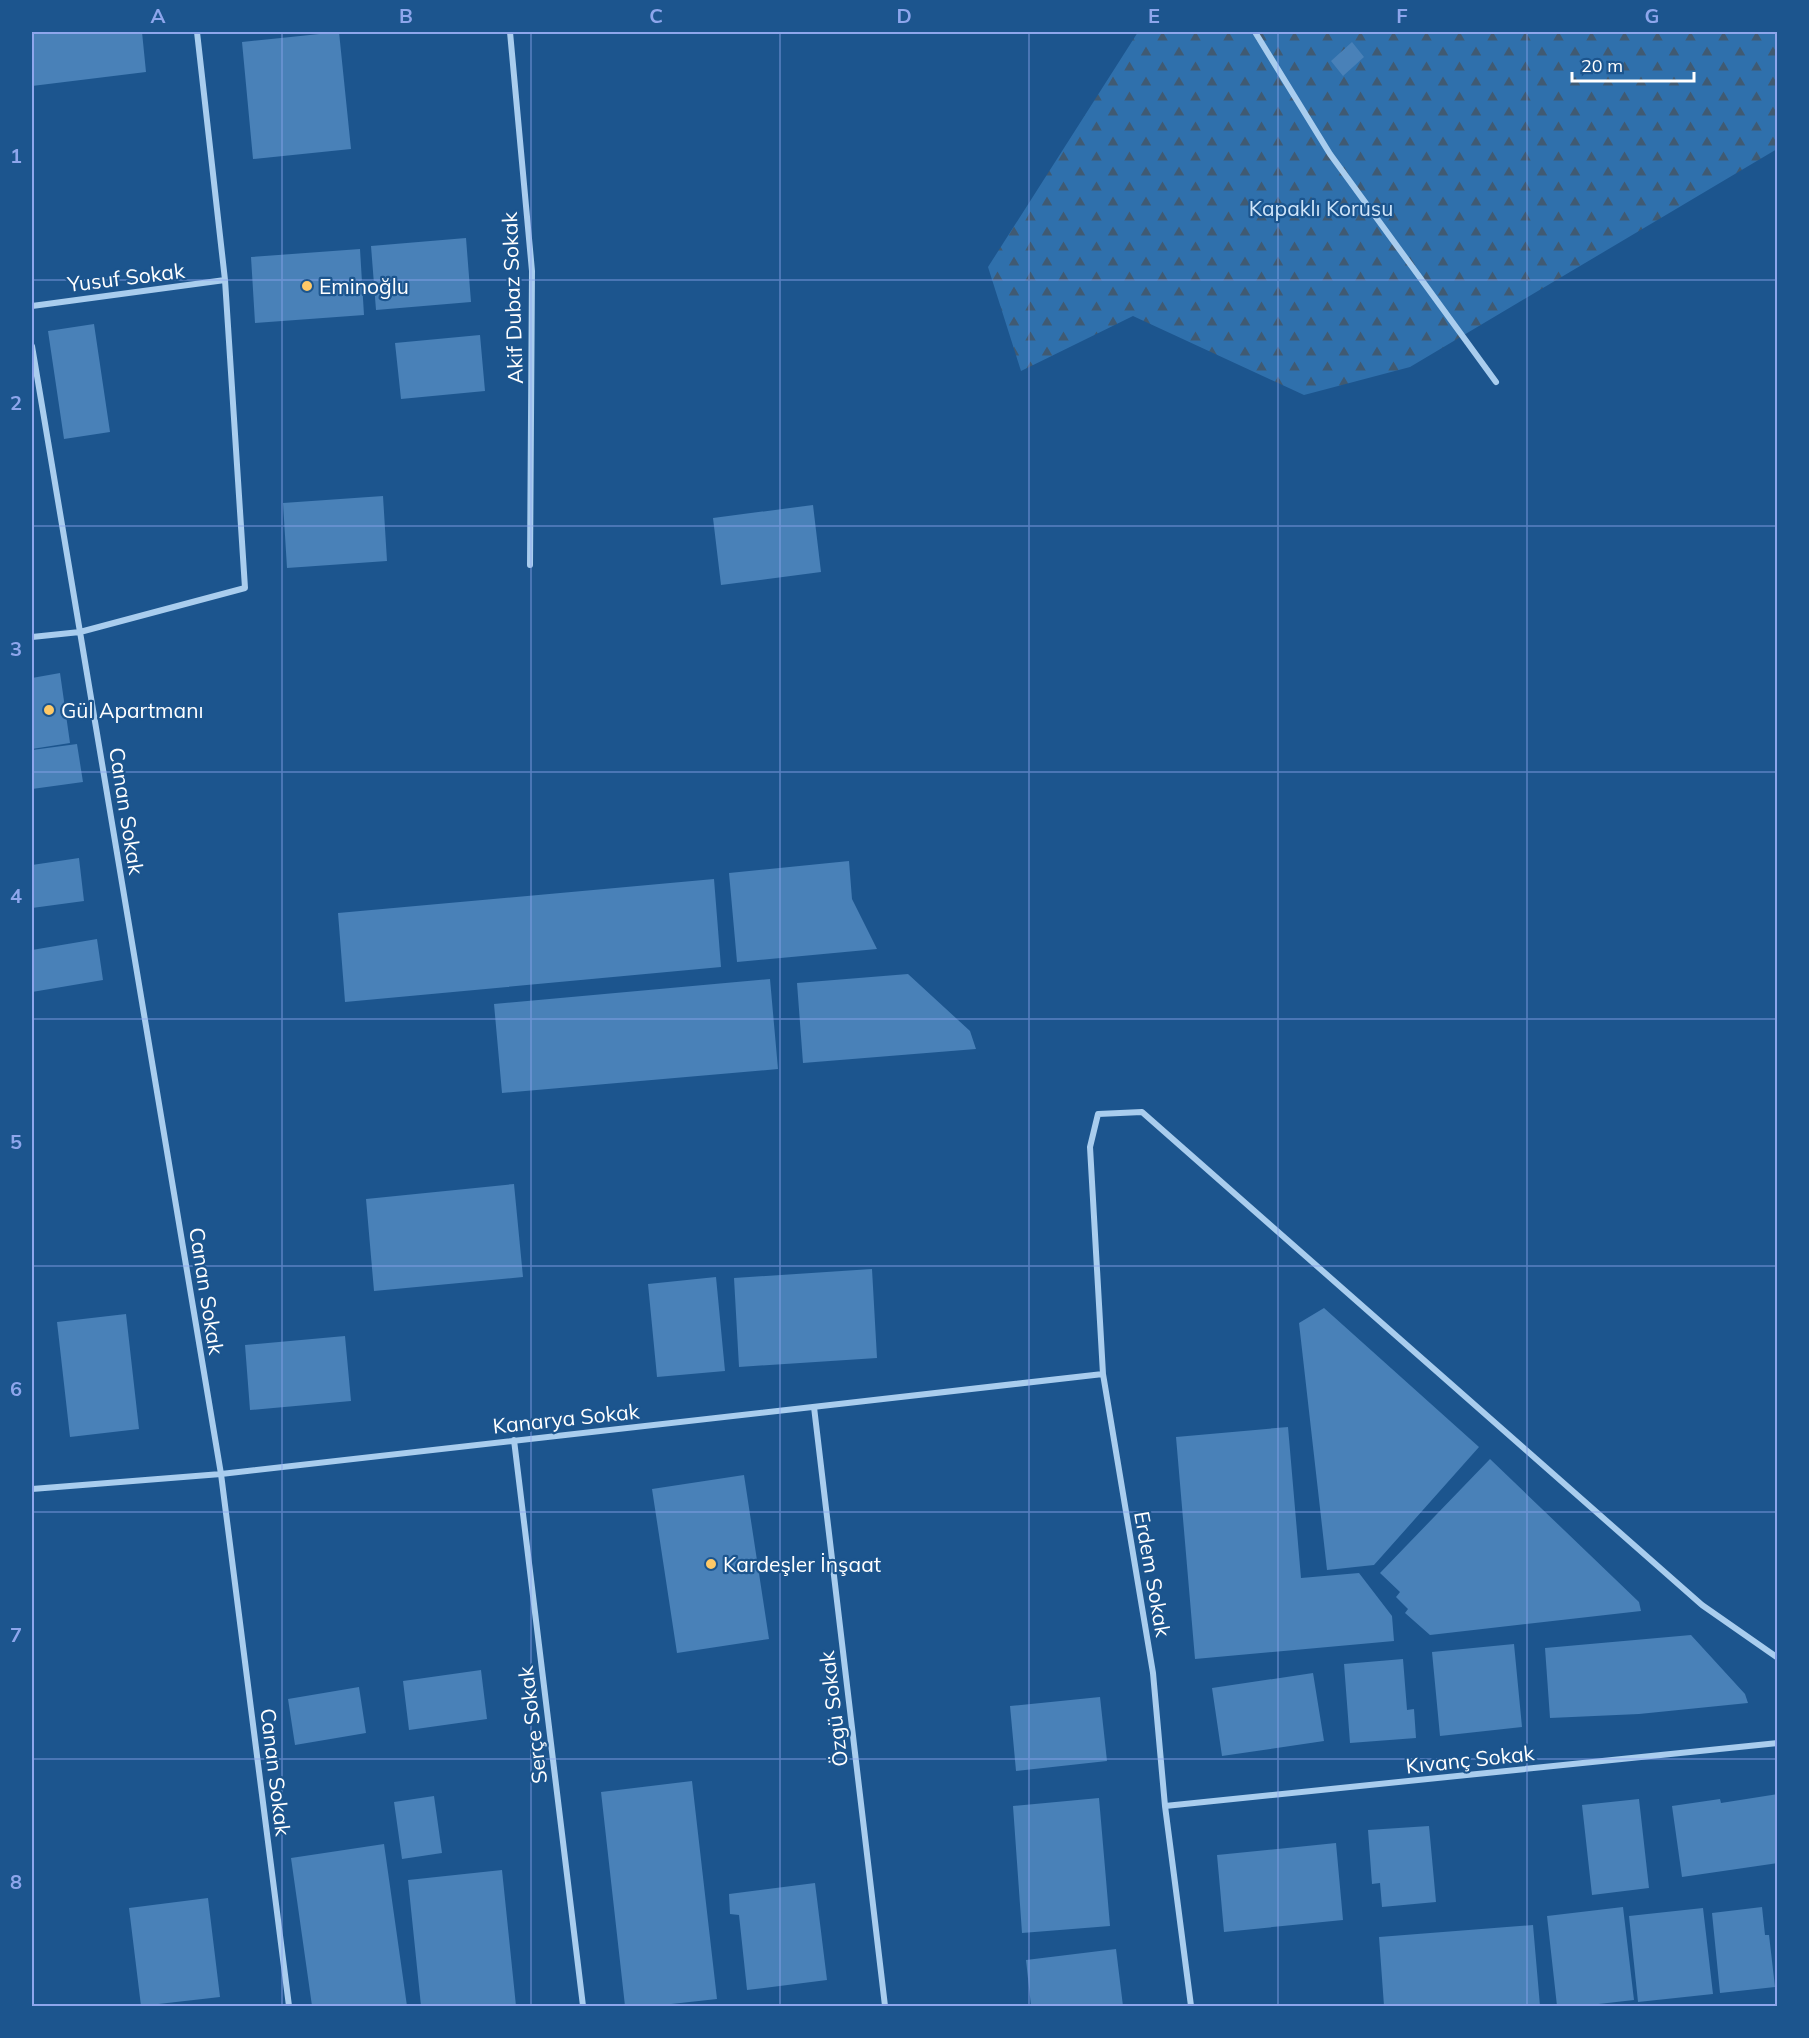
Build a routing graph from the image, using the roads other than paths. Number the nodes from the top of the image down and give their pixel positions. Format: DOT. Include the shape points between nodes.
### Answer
graph roads {
  1 [pos="197,32"];
  2 [pos="510,32"];
  3 [pos="1255,32"];
  4 [pos="225,280"];
  5 [pos="32,306"];
  6 [pos="32,346"];
  7 [pos="1496,382"];
  8 [pos="530,565"];
  9 [pos="80,632"];
  10 [pos="32,637"];
  11 [pos="1103,1374"];
  12 [pos="814,1407"];
  13 [pos="514,1440"];
  14 [pos="221,1474"];
  15 [pos="32,1489"];
  16 [pos="1778,1658"];
  17 [pos="1778,1743"];
  18 [pos="1165,1806"];
  19 [pos="289,2007"];
  20 [pos="583,2007"];
  21 [pos="885,2007"];
  22 [pos="1191,2007"];
  1 -- 4 [label="street"];
  2 -- 8 [label="street, Akif Dubaz Sokak" via="532,271"];
  3 -- 7 [label="street" via="1330,154"];
  4 -- 5 [label="street, Yusuf Sokak"];
  4 -- 9 [label="street" via="244,588"];
  6 -- 9 [label="street, Canan Sokak"];
  9 -- 10 [label="street"];
  9 -- 14 [label="street, Canan Sokak"];
  11 -- 12 [label="street, Kanarya Sokak"];
  11 -- 16 [label="street, Erdem Sokak" via="1090,1147 1098,1114 1142,1112 1702,1605"];
  11 -- 18 [label="street, Erdem Sokak" via="1153,1673"];
  12 -- 13 [label="street, Kanarya Sokak"];
  12 -- 21 [label="street, Özgü Sokak"];
  13 -- 14 [label="street, Kanarya Sokak"];
  13 -- 20 [label="street, Serçe Sokak"];
  14 -- 15 [label="street, Kanarya Sokak"];
  14 -- 19 [label="street, Canan Sokak"];
  17 -- 18 [label="street, Kıvanç Sokak"];
  18 -- 22 [label="street, Erdem Sokak"];
}
